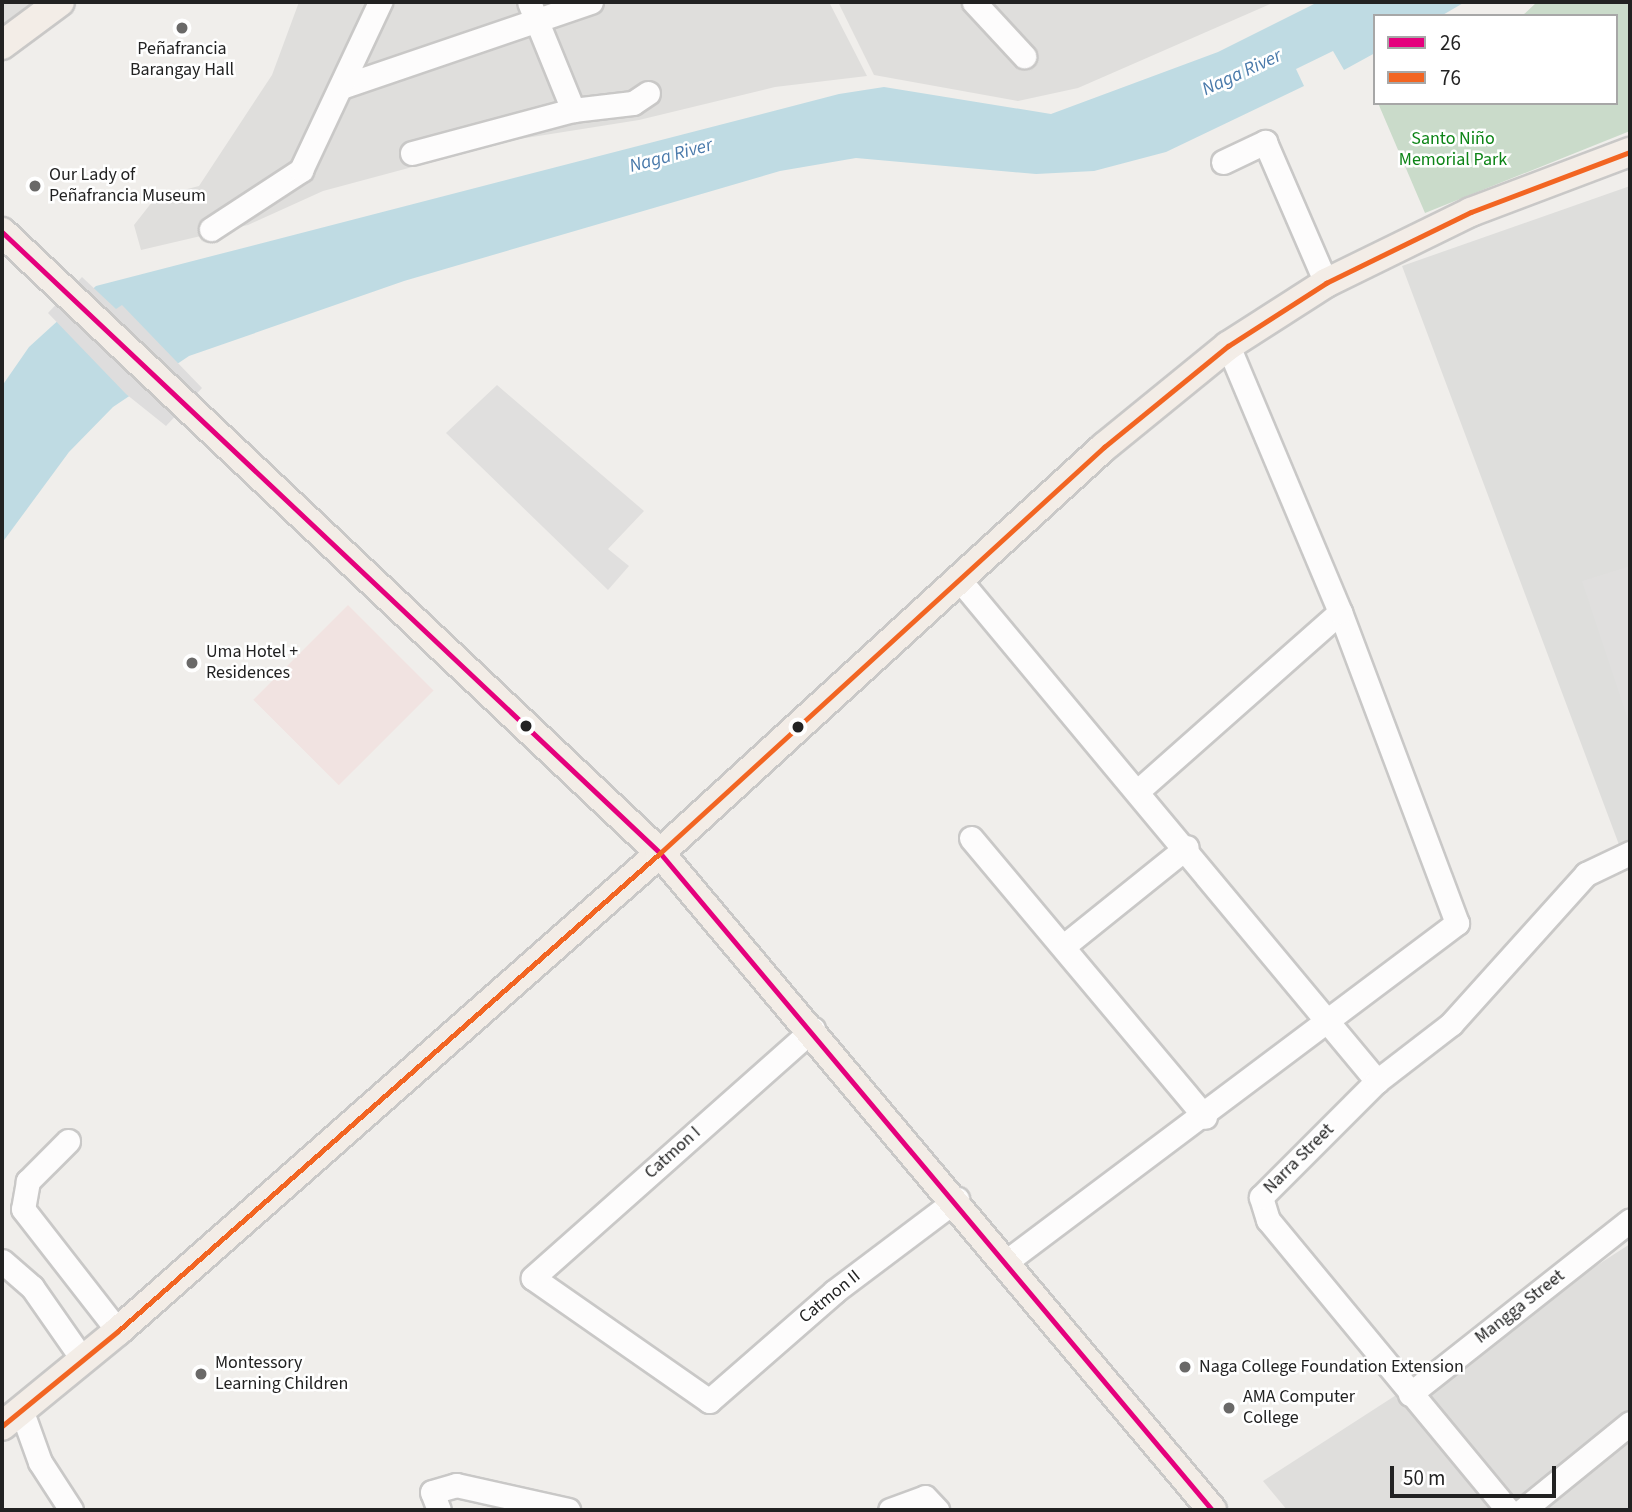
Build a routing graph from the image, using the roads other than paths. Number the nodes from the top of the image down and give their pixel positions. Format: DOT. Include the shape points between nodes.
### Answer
graph roads {
  1 [pos="60,2"];
  2 [pos="380,2"];
  3 [pos="591,2"];
  4 [pos="974,2"];
  5 [pos="536,11"];
  6 [pos="2,45"];
  7 [pos="1024,56"];
  8 [pos="341,87"];
  9 [pos="648,93"];
  10 [pos="573,110"];
  11 [pos="1630,152"];
  12 [pos="412,153"];
  13 [pos="1223,162"];
  14 [pos="211,229"];
  15 [pos="2,232"];
  16 [pos="1326,283"];
  17 [pos="1228,346"];
  18 [pos="958,578"];
  19 [pos="1340,612"];
  20 [pos="1140,789"];
  21 [pos="971,838"];
  22 [pos="1186,847"];
  23 [pos="660,853"];
  24 [pos="1630,853"];
  25 [pos="1065,945"];
  26 [pos="1329,1022"];
  27 [pos="813,1029"];
  28 [pos="1377,1081"];
  29 [pos="1205,1117"];
  30 [pos="68,1141"];
  31 [pos="957,1199"];
  32 [pos="1630,1220"];
  33 [pos="2,1261"];
  34 [pos="1007,1261"];
  35 [pos="118,1331"];
  36 [pos="83,1360"];
  37 [pos="1410,1394"];
  38 [pos="709,1401"];
  39 [pos="12,1419"];
  40 [pos="1630,1423"];
  41 [pos="71,1510"];
  42 [pos="439,1510"];
  43 [pos="568,1510"];
  44 [pos="890,1510"];
  45 [pos="937,1510"];
  46 [pos="1212,1510"];
  47 [pos="1508,1510"];
  48 [pos="1523,1510"];
  1 -- 6 [label="main road"];
  2 -- 8 [label="street"];
  3 -- 5 [label="street"];
  4 -- 7 [label="street"];
  5 -- 8 [label="street"];
  5 -- 10 [label="street"];
  8 -- 14 [label="street" via="301,170"];
  9 -- 10 [label="street" via="633,103"];
  10 -- 12 [label="street"];
  11 -- 16 [label="main road" via="1471,212"];
  13 -- 16 [label="street" via="1265,142"];
  15 -- 23 [label="main road"];
  16 -- 17 [label="main road"];
  17 -- 18 [label="main road"];
  17 -- 19 [label="street"];
  18 -- 20 [label="street"];
  18 -- 23 [label="main road"];
  19 -- 20 [label="street"];
  19 -- 26 [label="street" via="1457,923"];
  20 -- 22 [label="street"];
  21 -- 25 [label="street"];
  22 -- 25 [label="street"];
  22 -- 26 [label="street"];
  23 -- 27 [label="main road"];
  23 -- 35 [label="main road"];
  24 -- 28 [label="street, Narra Street" via="1586,874 1451,1024"];
  25 -- 29 [label="street"];
  26 -- 28 [label="street"];
  26 -- 29 [label="street"];
  27 -- 31 [label="main road"];
  27 -- 38 [label="street, Catmon I" via="533,1278"];
  28 -- 37 [label="street, Narra Street" via="1261,1196 1268,1220"];
  29 -- 34 [label="street"];
  30 -- 35 [label="street" via="28,1181 23,1209"];
  31 -- 34 [label="main road"];
  31 -- 38 [label="street, Catmon II" via="835,1291"];
  32 -- 37 [label="street, Mangga Street"];
  33 -- 36 [label="street" via="32,1287"];
  34 -- 46 [label="main road"];
  35 -- 36 [label="main road"];
  36 -- 39 [label="main road"];
  37 -- 47 [label="street, Narra Street"];
  39 -- 41 [label="street"];
  40 -- 48 [label="street"];
  42 -- 43 [label="street" via="432,1492 456,1485"];
  44 -- 45 [label="street" via="925,1497"];
}
